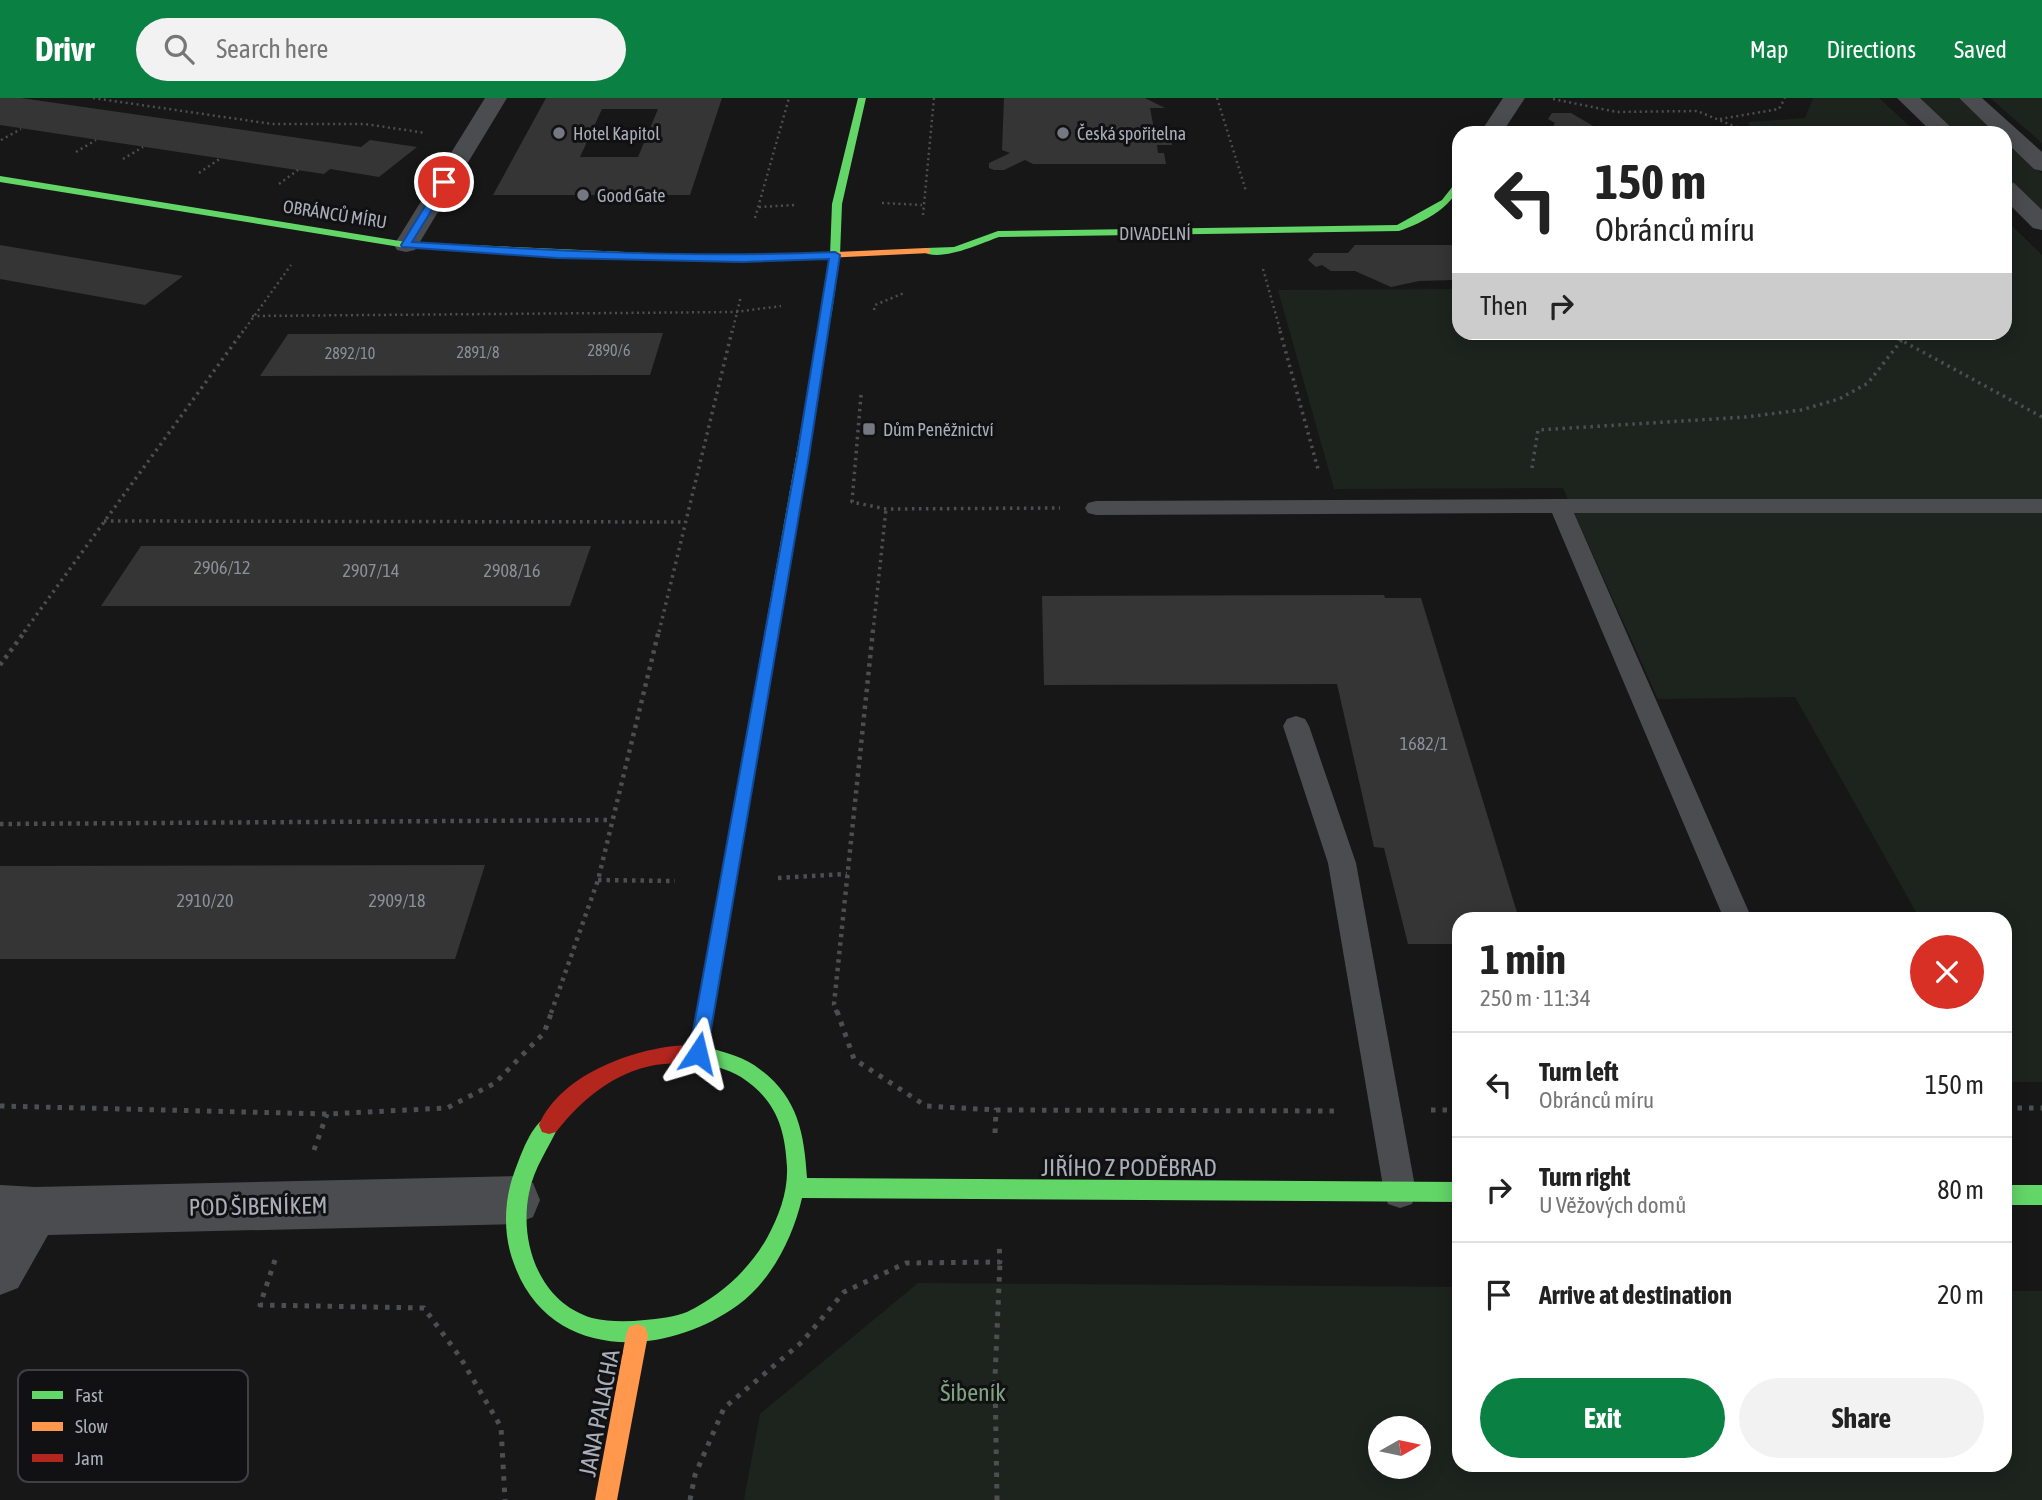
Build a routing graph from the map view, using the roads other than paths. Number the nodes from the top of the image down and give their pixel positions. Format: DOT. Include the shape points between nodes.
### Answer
graph roads {
  1 [pos="496,98"];
  2 [pos="862,98"];
  3 [pos="1514,98"];
  4 [pos="1908,98"];
  5 [pos="1970,98"];
  6 [pos="1496,126"];
  7 [pos="1938,126"];
  8 [pos="2001,126"];
  9 [pos="2012,136"];
  10 [pos="2042,164"];
  11 [pos="0,179"];
  12 [pos="1452,192"];
  13 [pos="2012,194"];
  14 [pos="2042,223"];
  15 [pos="406,245"];
  16 [pos="835,255"];
  17 [pos="1560,506"];
  18 [pos="2042,506"];
  19 [pos="1096,508"];
  20 [pos="1296,726"];
  21 [pos="1735,912"];
  22 [pos="698,1053"];
  23 [pos="797,1188"];
  24 [pos="1400,1192"];
  25 [pos="1452,1192"];
  26 [pos="2012,1195"];
  27 [pos="2042,1195"];
  28 [pos="516,1200"];
  29 [pos="18,1210"];
  30 [pos="0,1270"];
  31 [pos="637,1335"];
  32 [pos="606,1500"];
  1 -- 15 [label="street"];
  2 -- 16 [label="street" via="838,204"];
  3 -- 6 [label="street"];
  4 -- 7 [label="street"];
  5 -- 8 [label="street"];
  9 -- 10 [label="street"];
  11 -- 15 [label="street, OBRÁNCŮ MÍRU"];
  12 -- 16 [label="street, DIVADELNÍ" via="1445,202 1399,228 998,234 955,250"];
  13 -- 14 [label="street"];
  15 -- 16 [label="street, OBRÁNCŮ MÍRU" via="742,259"];
  16 -- 22 [label="street"];
  17 -- 18 [label="lane"];
  17 -- 19 [label="lane"];
  17 -- 21 [label="lane"];
  20 -- 24 [label="lane" via="1342,863"];
  22 -- 23 [label="street" via="744,1068 764,1082 786,1111 798,1147"];
  22 -- 28 [label="street" via="659,1054 620,1066 582,1088 552,1120 529,1158"];
  23 -- 24 [label="street, JIŘÍHO Z PODĚBRAD"];
  23 -- 31 [label="street" via="785,1231 760,1271 725,1304 682,1326"];
  24 -- 25 [label="street, JIŘÍHO Z PODĚBRAD"];
  26 -- 27 [label="street"];
  28 -- 29 [label="street, POD ŠIBENÍKEM"];
  28 -- 31 [label="street" via="517,1241 531,1280 557,1311 593,1330"];
  29 -- 30 [label="street"];
  31 -- 32 [label="street, JANA PALACHA"];
}
